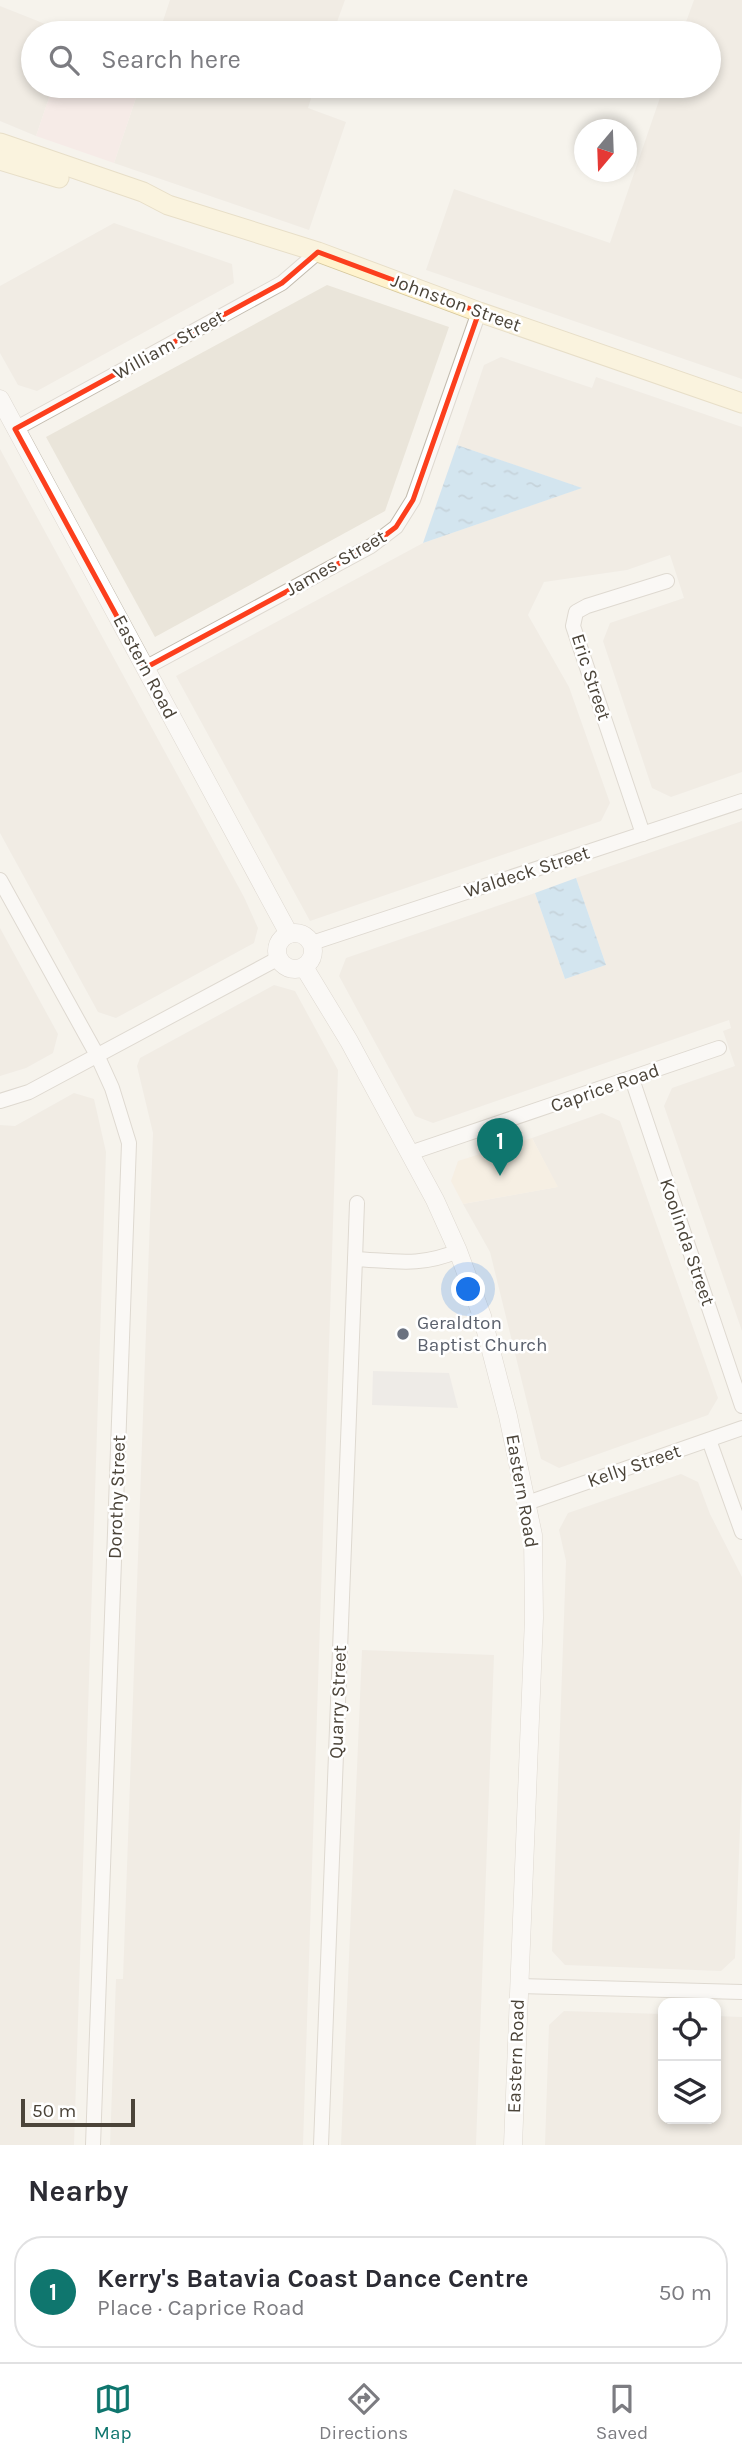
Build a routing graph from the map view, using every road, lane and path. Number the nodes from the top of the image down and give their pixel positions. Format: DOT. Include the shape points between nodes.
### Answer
graph roads {
  1 [pos="0,144"];
  2 [pos="0,160"];
  3 [pos="168,205"];
  4 [pos="317,252"];
  5 [pos="478,312"];
  6 [pos="0,399"];
  7 [pos="742,403"];
  8 [pos="15,429"];
  9 [pos="667,581"];
  10 [pos="145,668"];
  11 [pos="742,801"];
  12 [pos="643,834"];
  13 [pos="0,880"];
  14 [pos="289,934"];
  15 [pos="312,943"];
  16 [pos="279,958"];
  17 [pos="304,967"];
  18 [pos="719,1048"];
  19 [pos="97,1055"];
  20 [pos="632,1079"];
  21 [pos="0,1101"];
  22 [pos="410,1153"];
  23 [pos="357,1203"];
  24 [pos="458,1251"];
  25 [pos="355,1259"];
  26 [pos="742,1406"];
  27 [pos="742,1428"];
  28 [pos="709,1440"];
  29 [pos="527,1503"];
  30 [pos="742,1532"];
  31 [pos="519,1986"];
  32 [pos="742,1992"];
  33 [pos="93,2145"];
  34 [pos="321,2145"];
  35 [pos="513,2145"];
  1 -- 3 [label="main road, Johnston Street" via="143,191"];
  2 -- 3 [label="main road, Johnston Street" via="139,202"];
  3 -- 4 [label="main road, Johnston Street"];
  4 -- 5 [label="main road, Johnston Street"];
  4 -- 8 [label="street, William Street" via="282,283"];
  5 -- 7 [label="main road, Johnston Street"];
  5 -- 10 [label="street, James Street" via="413,500 396,527 371,546"];
  6 -- 8 [label="street, Eastern Road"];
  8 -- 10 [label="street, Eastern Road"];
  9 -- 12 [label="street, Eric Street" via="587,606 576,612 573,626"];
  10 -- 14 [label="street, Eastern Road"];
  11 -- 12 [label="street, Waldeck Street"];
  12 -- 15 [label="street, Waldeck Street"];
  13 -- 19 [label="street, Dorothy Street"];
  14 -- 15 [label="street" via="304,936"];
  14 -- 16 [label="street" via="278,947"];
  15 -- 17 [label="street" via="313,954"];
  16 -- 17 [label="street" via="287,967"];
  16 -- 19 [label="street"];
  17 -- 22 [label="street, Eastern Road"];
  18 -- 20 [label="street, Caprice Road"];
  19 -- 21 [label="street" via="29,1092"];
  19 -- 33 [label="street, Dorothy Street" via="129,1143"];
  20 -- 22 [label="street, Caprice Road"];
  20 -- 26 [label="street, Koolinda Street"];
  22 -- 24 [label="street, Eastern Road"];
  23 -- 25 [label="street, Quarry Street"];
  24 -- 25 [label="street" via="421,1262"];
  24 -- 29 [label="street, Eastern Road" via="482,1316"];
  25 -- 34 [label="street, Quarry Street"];
  27 -- 28 [label="street, Kelly Street"];
  28 -- 29 [label="street, Kelly Street"];
  28 -- 30 [label="street"];
  29 -- 31 [label="street, Eastern Road" via="533,1535 534,1618"];
  31 -- 32 [label="street"];
  31 -- 35 [label="street, Eastern Road"];
}
